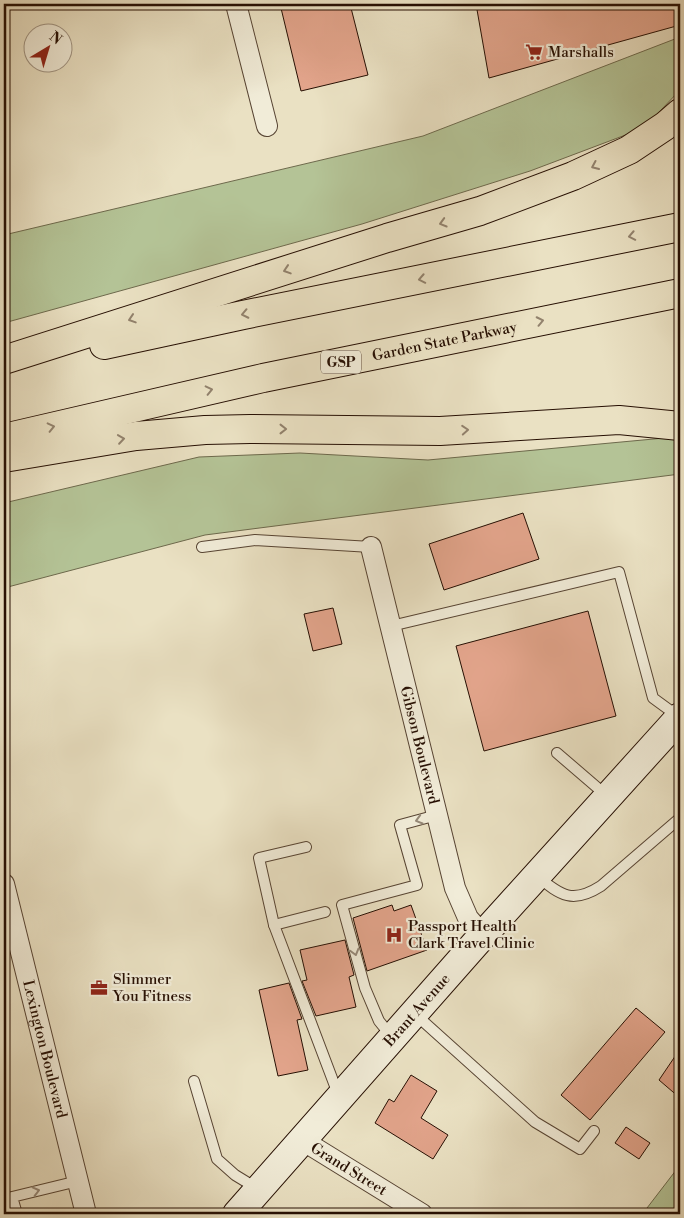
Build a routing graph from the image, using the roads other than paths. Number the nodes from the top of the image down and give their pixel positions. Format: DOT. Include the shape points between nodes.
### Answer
graph roads {
  1 [pos="236,4"];
  2 [pos="680,112"];
  3 [pos="680,125"];
  4 [pos="267,126"];
  5 [pos="628,150"];
  6 [pos="680,226"];
  7 [pos="680,293"];
  8 [pos="4,360"];
  9 [pos="4,369"];
  10 [pos="680,407"];
  11 [pos="571,422"];
  12 [pos="680,426"];
  13 [pos="4,438"];
  14 [pos="4,458"];
  15 [pos="202,547"];
  16 [pos="372,548"];
  17 [pos="391,626"];
  18 [pos="680,717"];
  19 [pos="557,753"];
  20 [pos="608,797"];
  21 [pos="437,814"];
  22 [pos="680,818"];
  23 [pos="306,847"];
  24 [pos="536,876"];
  25 [pos="4,884"];
  26 [pos="325,912"];
  27 [pos="274,925"];
  28 [pos="483,935"];
  29 [pos="414,1013"];
  30 [pos="393,1037"];
  31 [pos="194,1081"];
  32 [pos="339,1098"];
  33 [pos="594,1131"];
  34 [pos="302,1140"];
  35 [pos="78,1181"];
  36 [pos="258,1190"];
  37 [pos="17,1214"];
  38 [pos="86,1214"];
  39 [pos="237,1214"];
  40 [pos="422,1214"];
  1 -- 4 [label="street"];
  2 -- 5 [label="highway" via="660,130"];
  3 -- 5 [label="highway"];
  5 -- 8 [label="highway, one-way" via="573,176 480,211"];
  6 -- 9 [label="highway, one-way" via="166,331"];
  13 -- 7 [label="highway, Garden State Parkway / GSP, one-way" via="263,378"];
  10 -- 11 [label="highway"];
  11 -- 12 [label="highway" via="619,420"];
  14 -- 11 [label="highway, one-way" via="128,438 205,430 440,431"];
  15 -- 16 [label="lane" via="255,540"];
  16 -- 17 [label="street, Gibson Boulevard"];
  17 -- 18 [label="lane" via="619,572 653,698"];
  17 -- 21 [label="street, Gibson Boulevard"];
  18 -- 20 [label="main road, Brant Avenue"];
  19 -- 20 [label="lane"];
  20 -- 24 [label="main road, Brant Avenue"];
  21 -- 28 [label="street, Gibson Boulevard" via="458,898 468,918"];
  21 -- 30 [label="lane, one-way" via="400,825 416,885 342,905 365,988 379,1021"];
  22 -- 24 [label="lane" via="588,895 575,897 563,894"];
  23 -- 27 [label="lane" via="259,858"];
  24 -- 28 [label="main road, Brant Avenue"];
  25 -- 35 [label="street, Lexington Boulevard"];
  26 -- 27 [label="lane"];
  27 -- 32 [label="lane"];
  28 -- 29 [label="main road, Brant Avenue"];
  29 -- 30 [label="main road, Brant Avenue"];
  29 -- 33 [label="lane" via="535,1122 580,1149"];
  30 -- 32 [label="main road, Brant Avenue"];
  31 -- 36 [label="lane" via="218,1159"];
  32 -- 34 [label="main road, Brant Avenue"];
  34 -- 36 [label="main road, Brant Avenue"];
  34 -- 40 [label="street, Grand Street"];
  37 -- 35 [label="lane, one-way" via="12,1197"];
  35 -- 38 [label="street, Lexington Boulevard"];
  36 -- 39 [label="main road, Brant Avenue"];
}
